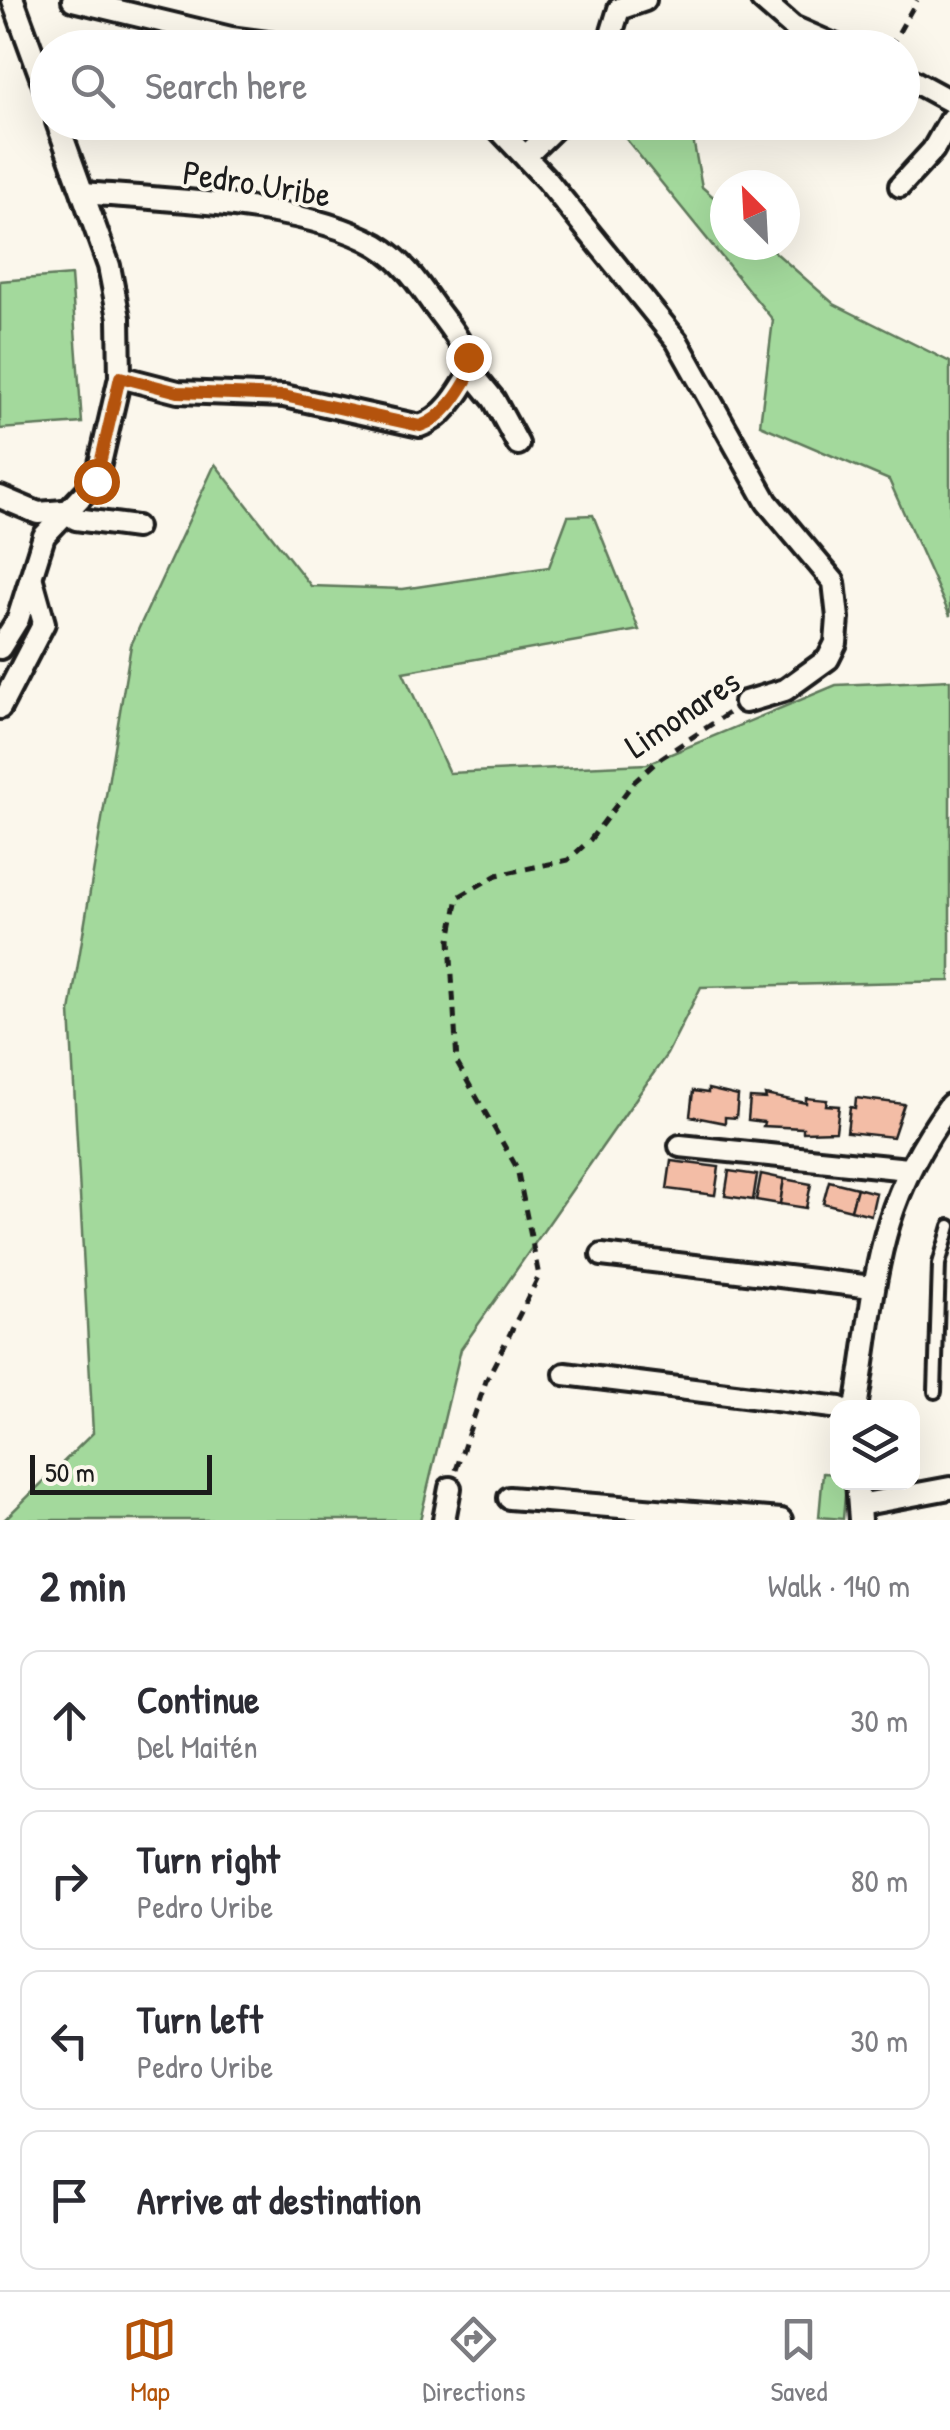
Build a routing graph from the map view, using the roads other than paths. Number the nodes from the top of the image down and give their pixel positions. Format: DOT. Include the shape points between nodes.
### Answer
graph roads {
  1 [pos="13,0"];
  2 [pos="73,0"];
  3 [pos="645,0"];
  4 [pos="762,0"];
  5 [pos="198,30"];
  6 [pos="613,30"];
  7 [pos="799,30"];
  8 [pos="30,47"];
  9 [pos="920,85"];
  10 [pos="950,101"];
  11 [pos="950,120"];
  12 [pos="64,140"];
  13 [pos="510,140"];
  14 [pos="542,140"];
  15 [pos="526,156"];
  16 [pos="900,186"];
  17 [pos="83,193"];
  18 [pos="471,372"];
  19 [pos="120,377"];
  20 [pos="518,444"];
  21 [pos="0,497"];
  22 [pos="64,511"];
  23 [pos="136,527"];
  24 [pos="31,578"];
  25 [pos="0,648"];
  26 [pos="746,702"];
  27 [pos="0,708"];
  28 [pos="950,1105"];
  29 [pos="680,1146"];
  30 [pos="908,1169"];
  31 [pos="950,1226"];
  32 [pos="602,1255"];
  33 [pos="872,1287"];
  34 [pos="565,1374"];
  35 [pos="935,1392"];
  36 [pos="857,1400"];
  37 [pos="830,1407"];
  38 [pos="450,1488"];
  39 [pos="950,1488"];
  40 [pos="509,1498"];
  41 [pos="860,1512"];
  42 [pos="444,1520"];
  43 [pos="781,1520"];
  1 -- 8 [label="street"];
  2 -- 5 [label="street"];
  3 -- 6 [label="street" via="619,9"];
  4 -- 7 [label="street"];
  9 -- 10 [label="street"];
  11 -- 16 [label="street"];
  12 -- 17 [label="street"];
  13 -- 15 [label="street, Limonares"];
  14 -- 15 [label="street"];
  15 -- 26 [label="street, Limonares" via="677,341 767,502 834,582 838,618 828,659 785,690"];
  17 -- 18 [label="street, Pedro Uribe" via="278,215 358,236 413,276 461,343"];
  17 -- 19 [label="street" via="109,266"];
  18 -- 19 [label="street" via="456,397 420,426 284,396 178,392"];
  18 -- 20 [label="street, Pedro Uribe"];
  19 -- 22 [label="street" via="96,481"];
  21 -- 22 [label="street" via="38,514"];
  22 -- 23 [label="street" via="76,519"];
  22 -- 24 [label="street" via="44,536"];
  24 -- 25 [label="street"];
  24 -- 27 [label="street" via="44,623"];
  28 -- 30 [label="street"];
  29 -- 30 [label="street"];
  30 -- 33 [label="street" via="883,1231"];
  31 -- 35 [label="lane" via="938,1264"];
  32 -- 33 [label="street"];
  33 -- 36 [label="street"];
  34 -- 37 [label="street"];
  38 -- 42 [label="street"];
  39 -- 41 [label="street"];
  40 -- 43 [label="street"];
}
